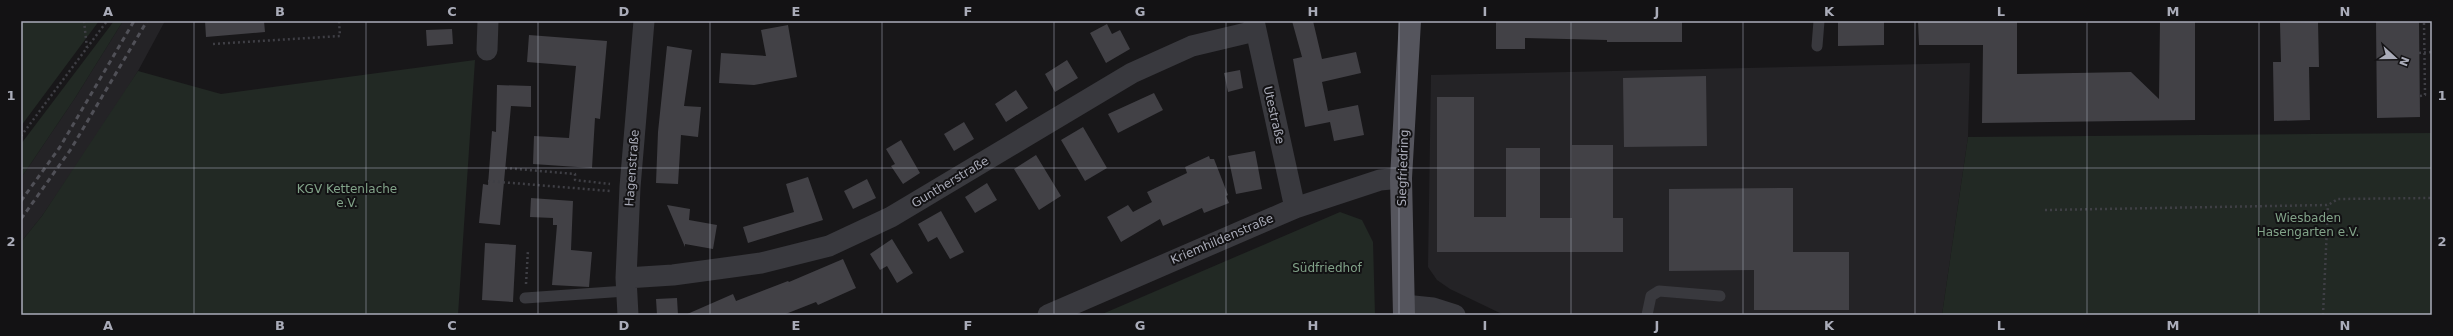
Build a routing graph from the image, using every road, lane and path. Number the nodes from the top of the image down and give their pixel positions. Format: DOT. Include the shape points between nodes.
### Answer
graph roads {
  1 [pos="84,21"];
  2 [pos="107,21"];
  3 [pos="338,21"];
  4 [pos="488,21"];
  5 [pos="644,21"];
  6 [pos="1410,21"];
  7 [pos="1818,21"];
  8 [pos="2424,21"];
  9 [pos="1254,26"];
  10 [pos="213,44"];
  11 [pos="1817,46"];
  12 [pos="87,48"];
  13 [pos="487,50"];
  14 [pos="2432,52"];
  15 [pos="2419,53"];
  16 [pos="2424,53"];
  17 [pos="2420,96"];
  18 [pos="21,136"];
  19 [pos="505,168"];
  20 [pos="1401,178"];
  21 [pos="488,181"];
  22 [pos="630,190"];
  23 [pos="2432,198"];
  24 [pos="2328,205"];
  25 [pos="1295,208"];
  26 [pos="2045,210"];
  27 [pos="528,250"];
  28 [pos="626,284"];
  29 [pos="1720,296"];
  30 [pos="525,298"];
  31 [pos="1404,310"];
  32 [pos="628,315"];
  33 [pos="1048,315"];
  34 [pos="1455,315"];
  35 [pos="1647,315"];
  36 [pos="2323,315"];
  1 -- 12 [label="path"];
  2 -- 12 [label="path"];
  3 -- 10 [label="path" via="340,36"];
  4 -- 13 [label="street"];
  5 -- 22 [label="street, Hagenstraße"];
  6 -- 20 [label="main road, Siegfriedring"];
  7 -- 11 [label="lane"];
  8 -- 16 [label="path"];
  9 -- 25 [label="street, Utestraße"];
  9 -- 28 [label="street, Guntherstraße" via="1192,46 1132,73 891,217 829,246 761,262"];
  12 -- 18 [label="path"];
  14 -- 16 [label="path"];
  15 -- 16 [label="path"];
  16 -- 17 [label="path" via="2425,95"];
  19 -- 22 [label="path" via="575,174 575,180"];
  20 -- 25 [label="street, Kriemhildenstraße" via="1380,180"];
  20 -- 31 [label="main road, Siegfriedring"];
  21 -- 22 [label="path"];
  22 -- 28 [label="street, Hagenstraße"];
  23 -- 24 [label="path" via="2338,199"];
  24 -- 26 [label="path"];
  24 -- 36 [label="path"];
  25 -- 33 [label="street, Kriemhildenstraße"];
  27 -- 30 [label="path"];
  28 -- 30 [label="lane"];
  28 -- 32 [label="street, Hagenstraße"];
  29 -- 35 [label="lane" via="1659,291 1651,296"];
  31 -- 34 [label="street" via="1433,308"];
}
